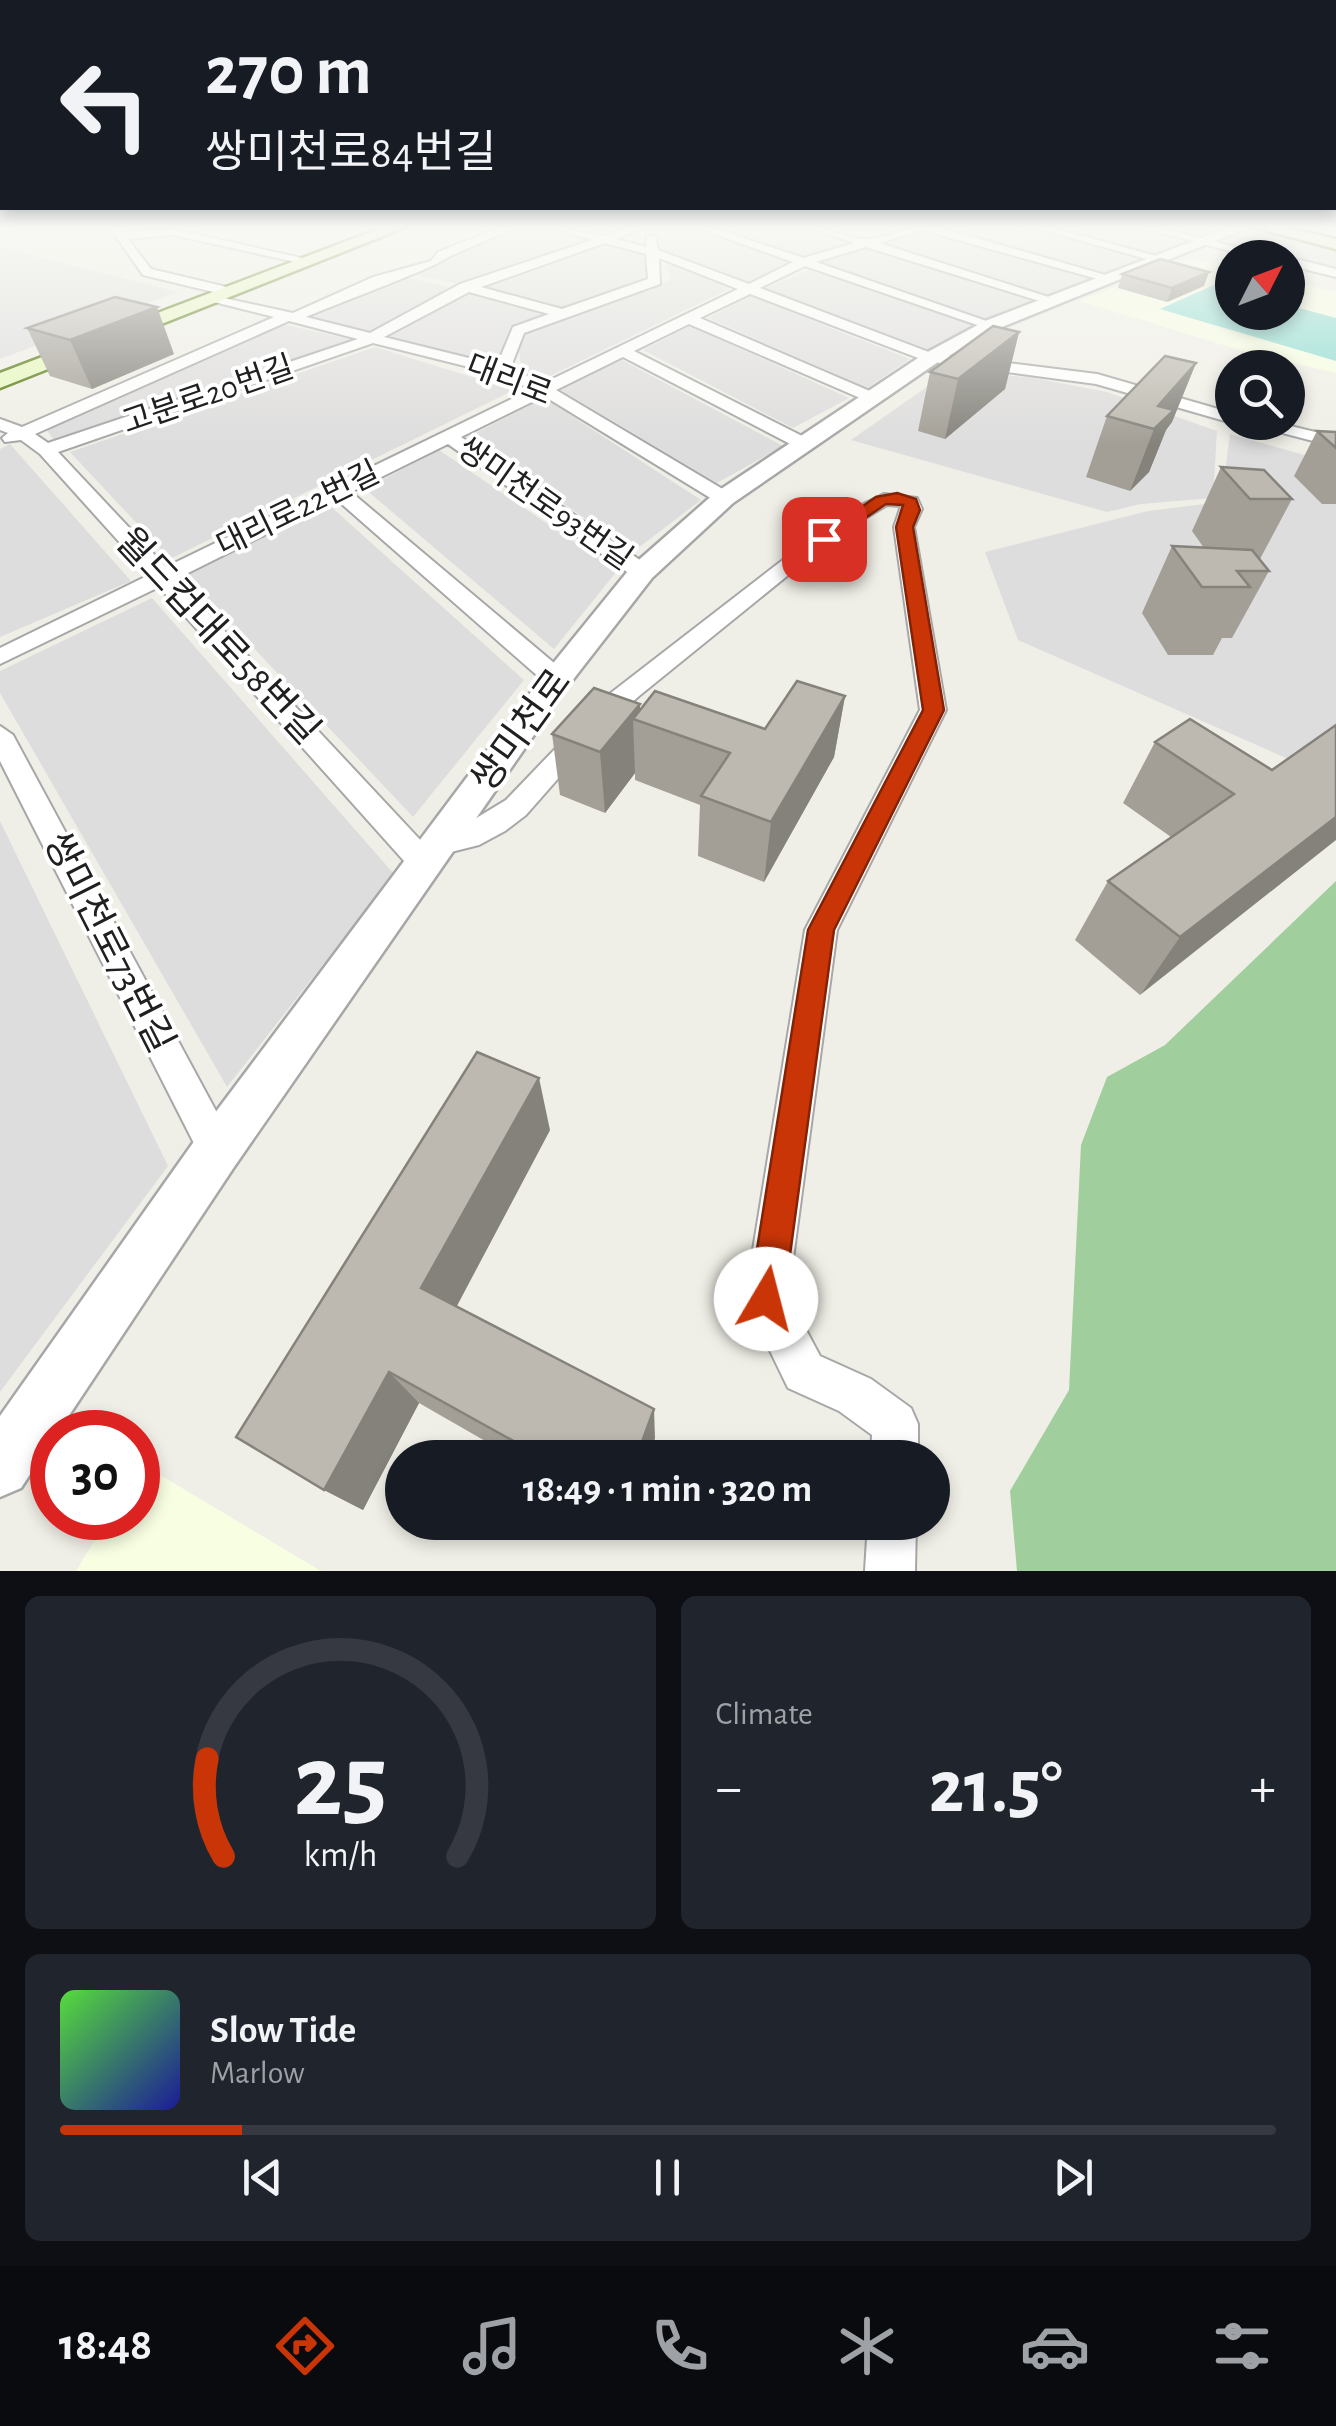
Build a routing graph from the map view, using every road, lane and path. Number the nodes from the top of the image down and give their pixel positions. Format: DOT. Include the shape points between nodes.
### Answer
graph roads {
  1 [pos="213,298"];
  2 [pos="233,298"];
  3 [pos="335,298"];
  4 [pos="448,298"];
  5 [pos="505,298"];
  6 [pos="604,298"];
  7 [pos="728,298"];
  8 [pos="776,298"];
  9 [pos="911,298"];
  10 [pos="1046,298"];
  11 [pos="1056,298"];
  12 [pos="1051,300"];
  13 [pos="560,313"];
  14 [pos="292,317"];
  15 [pos="688,318"];
  16 [pos="990,325"];
  17 [pos="377,338"];
  18 [pos="621,350"];
  19 [pos="931,358"];
  20 [pos="502,371"];
  21 [pos="0,380"];
  22 [pos="542,388"];
  23 [pos="873,398"];
  24 [pos="1215,413"];
  25 [pos="11,428"];
  26 [pos="1305,435"];
  27 [pos="447,436"];
  28 [pos="0,442"];
  29 [pos="1336,442"];
  30 [pos="802,443"];
  31 [pos="46,450"];
  32 [pos="337,490"];
  33 [pos="724,498"];
  34 [pos="642,572"];
  35 [pos="160,577"];
  36 [pos="0,657"];
  37 [pos="558,680"];
  38 [pos="0,735"];
  39 [pos="431,854"];
  40 [pos="217,1150"];
  41 [pos="895,1440"];
  42 [pos="0,1467"];
  43 [pos="891,1540"];
  44 [pos="890,1571"];
  1 -- 21 [label="main road"];
  2 -- 14 [label="street, 대리로"];
  3 -- 14 [label="street"];
  4 -- 17 [label="street, 고분로20번길"];
  5 -- 13 [label="street"];
  6 -- 13 [label="street"];
  7 -- 15 [label="street, 대리로22번길"];
  8 -- 19 [label="street"];
  9 -- 16 [label="street"];
  10 -- 12 [label="street"];
  11 -- 12 [label="street, 쌍미천로"];
  12 -- 16 [label="street, 쌍미천로"];
  13 -- 20 [label="street" via="518,330"];
  14 -- 17 [label="street, 대리로"];
  14 -- 25 [label="street"];
  15 -- 18 [label="street, 대리로22번길"];
  15 -- 23 [label="street"];
  16 -- 19 [label="street, 쌍미천로"];
  17 -- 20 [label="street, 대리로"];
  17 -- 31 [label="street, 고분로20번길"];
  18 -- 22 [label="street, 대리로22번길"];
  18 -- 30 [label="street"];
  19 -- 23 [label="street, 쌍미천로"];
  19 -- 24 [label="street" via="1097,380"];
  20 -- 22 [label="street, 대리로"];
  22 -- 27 [label="street, 대리로22번길"];
  22 -- 33 [label="street, 대리로"];
  23 -- 30 [label="street, 쌍미천로"];
  25 -- 28 [label="street"];
  25 -- 31 [label="street, 월드컵대로58번길"];
  26 -- 29 [label="street"];
  27 -- 32 [label="street, 대리로22번길"];
  27 -- 34 [label="street, 쌍미천로93번길"];
  30 -- 33 [label="street, 쌍미천로"];
  31 -- 35 [label="street, 월드컵대로58번길"];
  32 -- 35 [label="street, 대리로22번길"];
  32 -- 37 [label="street"];
  33 -- 34 [label="street, 쌍미천로"];
  34 -- 37 [label="street, 쌍미천로"];
  35 -- 36 [label="street, 대리로22번길"];
  35 -- 39 [label="street, 월드컵대로58번길"];
  37 -- 39 [label="street, 쌍미천로"];
  38 -- 40 [label="street, 쌍미천로73번길"];
  39 -- 40 [label="street, 쌍미천로"];
  39 -- 41 [label="street" via="475,839 526,803 571,743 612,705 824,539 881,500 910,502 904,527 933,710 821,930 766,1299 804,1372 855,1395 895,1424"];
  40 -- 42 [label="street, 쌍미천로"];
  43 -- 44 [label="street"];
}
